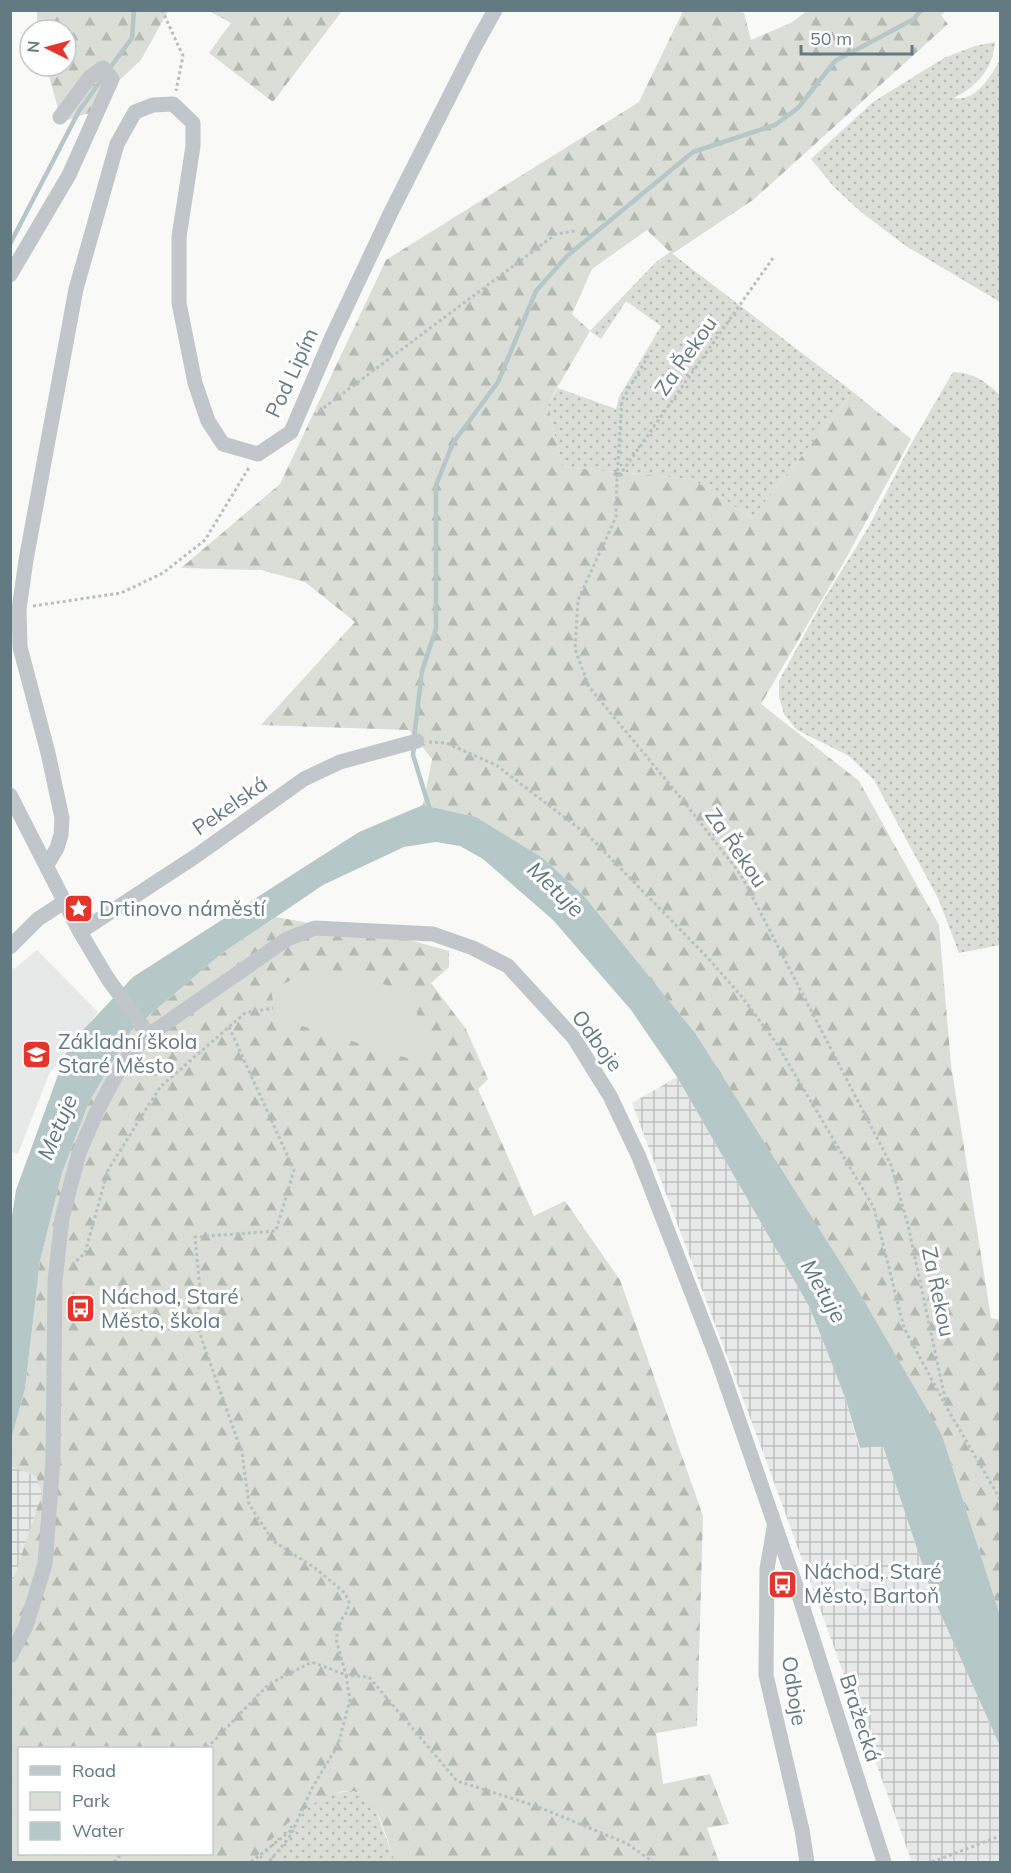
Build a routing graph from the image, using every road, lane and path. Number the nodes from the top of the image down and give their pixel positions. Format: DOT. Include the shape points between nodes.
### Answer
graph roads {
  1 [pos="162,10"];
  2 [pos="495,10"];
  3 [pos="173,104"];
  4 [pos="60,117"];
  5 [pos="575,231"];
  6 [pos="773,258"];
  7 [pos="10,275"];
  8 [pos="651,353"];
  9 [pos="291,432"];
  10 [pos="258,454"];
  11 [pos="617,479"];
  12 [pos="19,609"];
  13 [pos="417,741"];
  14 [pos="12,801"];
  15 [pos="47,865"];
  16 [pos="64,902"];
  17 [pos="80,932"];
  18 [pos="10,947"];
  19 [pos="273,1008"];
  20 [pos="229,1027"];
  21 [pos="146,1030"];
  22 [pos="55,1281"];
  23 [pos="947,1408"];
  24 [pos="1000,1499"];
  25 [pos="775,1525"];
  26 [pos="796,1586"];
  27 [pos="10,1656"];
  28 [pos="346,1675"];
  29 [pos="209,1747"];
  30 [pos="295,1827"];
  31 [pos="1000,1836"];
  32 [pos="251,1863"];
  33 [pos="269,1863"];
  34 [pos="653,1863"];
  35 [pos="807,1863"];
  36 [pos="884,1863"];
  37 [pos="932,1863"];
  1 -- 3 [label="path" via="183,56"];
  2 -- 9 [label="street, Pod Lipím" via="386,222"];
  3 -- 10 [label="street" via="193,123 179,237 179,303 195,383 208,421 223,444"];
  3 -- 12 [label="street" via="153,105 135,112 117,144 76,289"];
  4 -- 7 [label="street" via="90,77 104,68 112,79 69,175"];
  5 -- 9 [label="path" via="556,234"];
  6 -- 11 [label="path, Za Řekou"];
  8 -- 11 [label="path" via="622,400"];
  9 -- 10 [label="street, Pod Lipím"];
  10 -- 12 [label="path" via="205,540 163,573 121,592"];
  11 -- 23 [label="path, Za Řekou" via="616,517 578,600 575,649 589,687 741,875 891,1165 908,1225"];
  12 -- 15 [label="street" via="20,647 62,818 62,835"];
  13 -- 17 [label="street, Pekelská" via="340,762 304,779"];
  13 -- 23 [label="path" via="447,743 496,765 589,836 742,997 777,1044 874,1208 904,1329"];
  14 -- 15 [label="street"];
  15 -- 16 [label="street"];
  16 -- 17 [label="street"];
  16 -- 18 [label="street" via="38,919"];
  17 -- 21 [label="street" via="108,979"];
  19 -- 20 [label="path" via="245,1013"];
  20 -- 22 [label="path" via="160,1087 108,1170 85,1253"];
  20 -- 28 [label="path" via="294,1170 276,1231 195,1237 201,1300 195,1320 242,1453 249,1504 273,1541 315,1568 345,1593 349,1602 336,1639"];
  21 -- 22 [label="street, Odboje" via="120,1068 79,1153 62,1218"];
  21 -- 25 [label="street, Odboje" via="287,939 315,928 433,934 508,966 574,1038 610,1096 639,1157"];
  22 -- 27 [label="street, Odboje" via="52,1460 45,1564 26,1626"];
  23 -- 24 [label="path, Za Řekou"];
  25 -- 26 [label="street, Odboje"];
  25 -- 35 [label="street, Odboje" via="767,1569 766,1676"];
  26 -- 36 [label="street, Bražecká"];
  28 -- 29 [label="path" via="312,1662 269,1684"];
  28 -- 30 [label="path" via="350,1700 338,1745 311,1790"];
  28 -- 34 [label="path" via="369,1677 457,1781 536,1806 626,1843"];
  30 -- 32 [label="path"];
  30 -- 33 [label="path"];
  31 -- 37 [label="path"];
}
